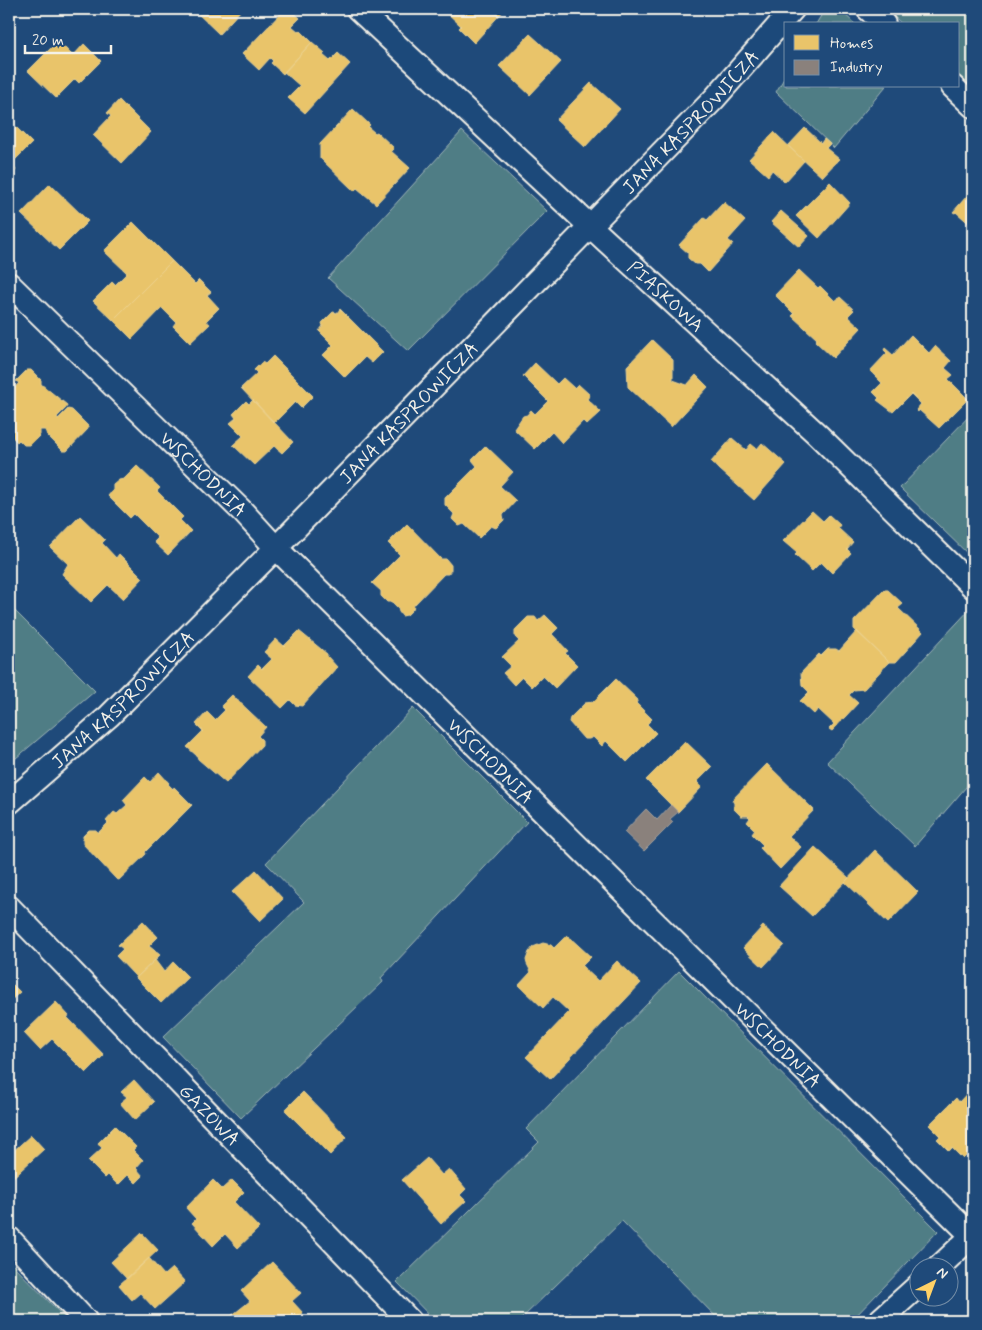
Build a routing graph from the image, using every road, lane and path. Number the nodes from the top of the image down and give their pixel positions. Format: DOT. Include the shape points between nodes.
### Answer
graph roads {
  1 [pos="358,9"];
  2 [pos="793,9"];
  3 [pos="868,9"];
  4 [pos="882,22"];
  5 [pos="954,88"];
  6 [pos="973,106"];
  7 [pos="591,227"];
  8 [pos="9,284"];
  9 [pos="276,548"];
  10 [pos="973,587"];
  11 [pos="9,803"];
  12 [pos="9,906"];
  13 [pos="973,1236"];
  14 [pos="9,1238"];
  15 [pos="949,1258"];
  16 [pos="910,1293"];
  17 [pos="86,1321"];
  18 [pos="410,1321"];
  19 [pos="879,1321"];
  1 -- 7 [label="street, PIASKOWA"];
  2 -- 7 [label="street, JANA KASPROWICZA" via="714,99"];
  3 -- 4 [label="street"];
  5 -- 6 [label="street"];
  7 -- 9 [label="street, JANA KASPROWICZA"];
  7 -- 10 [label="street, PIASKOWA" via="818,435"];
  8 -- 9 [label="street, WSCHODNIA"];
  9 -- 11 [label="street, JANA KASPROWICZA" via="110,716"];
  9 -- 13 [label="street, WSCHODNIA"];
  12 -- 18 [label="street, GAZOWA"];
  13 -- 15 [label="street"];
  14 -- 17 [label="street"];
  16 -- 19 [label="street"];
}
